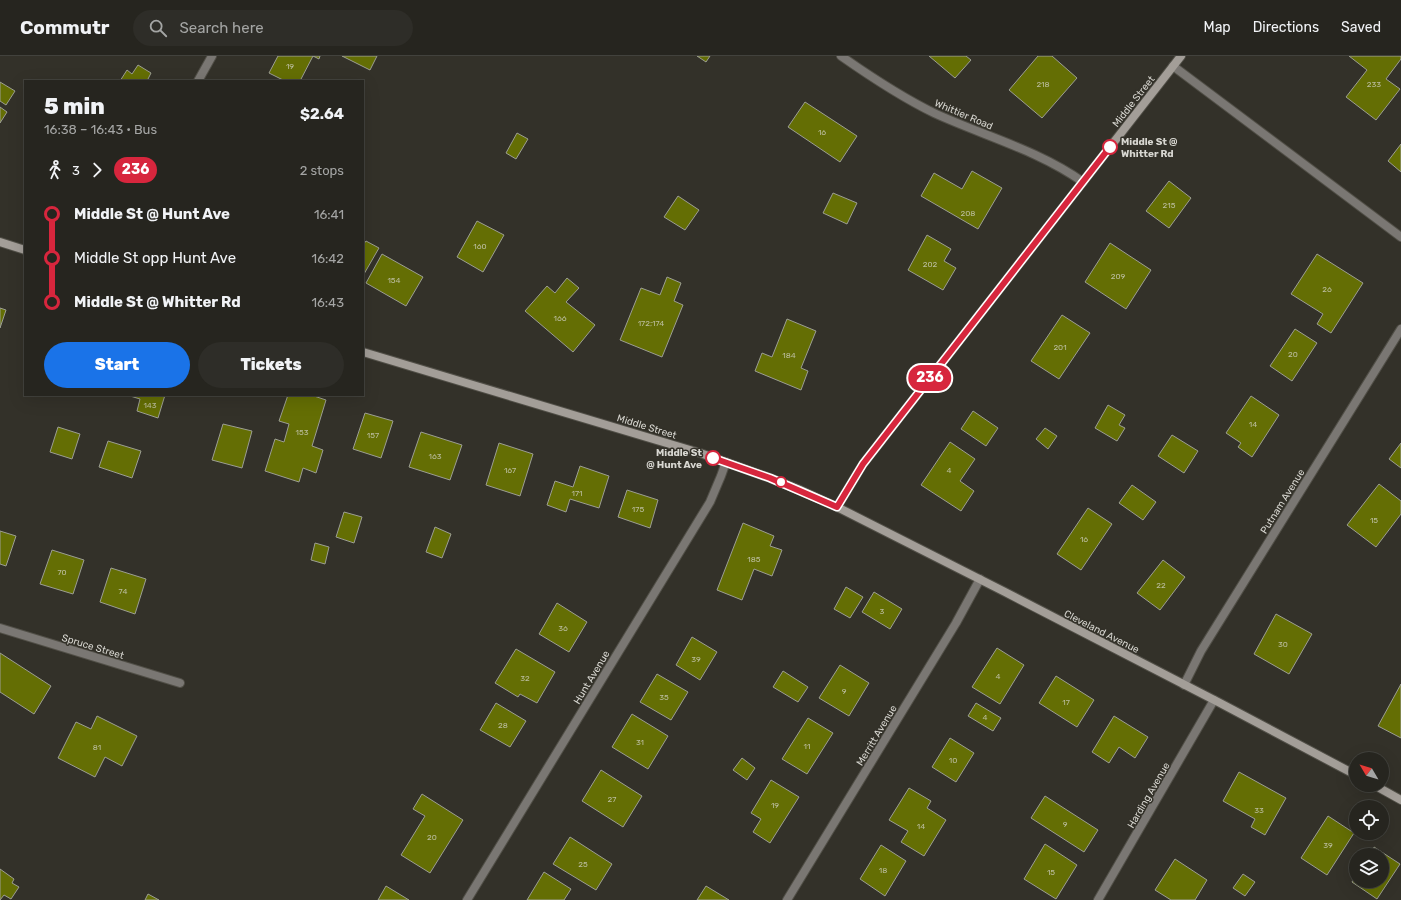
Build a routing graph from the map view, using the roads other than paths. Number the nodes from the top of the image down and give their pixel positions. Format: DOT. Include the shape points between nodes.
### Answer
graph roads {
  1 [pos="212,56"];
  2 [pos="841,56"];
  3 [pos="1181,56"];
  4 [pos="1173,66"];
  5 [pos="199,80"];
  6 [pos="1083,182"];
  7 [pos="1401,237"];
  8 [pos="0,242"];
  9 [pos="24,250"];
  10 [pos="1401,329"];
  11 [pos="364,352"];
  12 [pos="726,462"];
  13 [pos="837,507"];
  14 [pos="980,579"];
  15 [pos="0,628"];
  16 [pos="180,683"];
  17 [pos="1184,685"];
  18 [pos="1214,700"];
  19 [pos="1349,771"];
  20 [pos="1387,792"];
  21 [pos="1401,800"];
  22 [pos="467,900"];
  23 [pos="787,900"];
  24 [pos="1098,900"];
  1 -- 5 [label="street"];
  2 -- 6 [label="street, Whittier Road" via="935,113 1046,160"];
  3 -- 4 [label="street, Middle Street"];
  4 -- 6 [label="street, Middle Street"];
  4 -- 7 [label="street"];
  6 -- 13 [label="street, Middle Street" via="863,464"];
  8 -- 9 [label="street"];
  10 -- 17 [label="street, Putnam Avenue" via="1201,651"];
  11 -- 12 [label="street, Middle Street"];
  12 -- 13 [label="street, Middle Street"];
  12 -- 22 [label="street, Hunt Avenue" via="710,502"];
  13 -- 14 [label="street, Cleveland Avenue"];
  14 -- 17 [label="street, Cleveland Avenue"];
  14 -- 23 [label="street, Merritt Avenue" via="956,623"];
  15 -- 16 [label="street, Spruce Street"];
  17 -- 18 [label="street, Cleveland Avenue"];
  18 -- 19 [label="street, Cleveland Avenue"];
  18 -- 24 [label="street, Harding Avenue"];
  20 -- 21 [label="street"];
}
